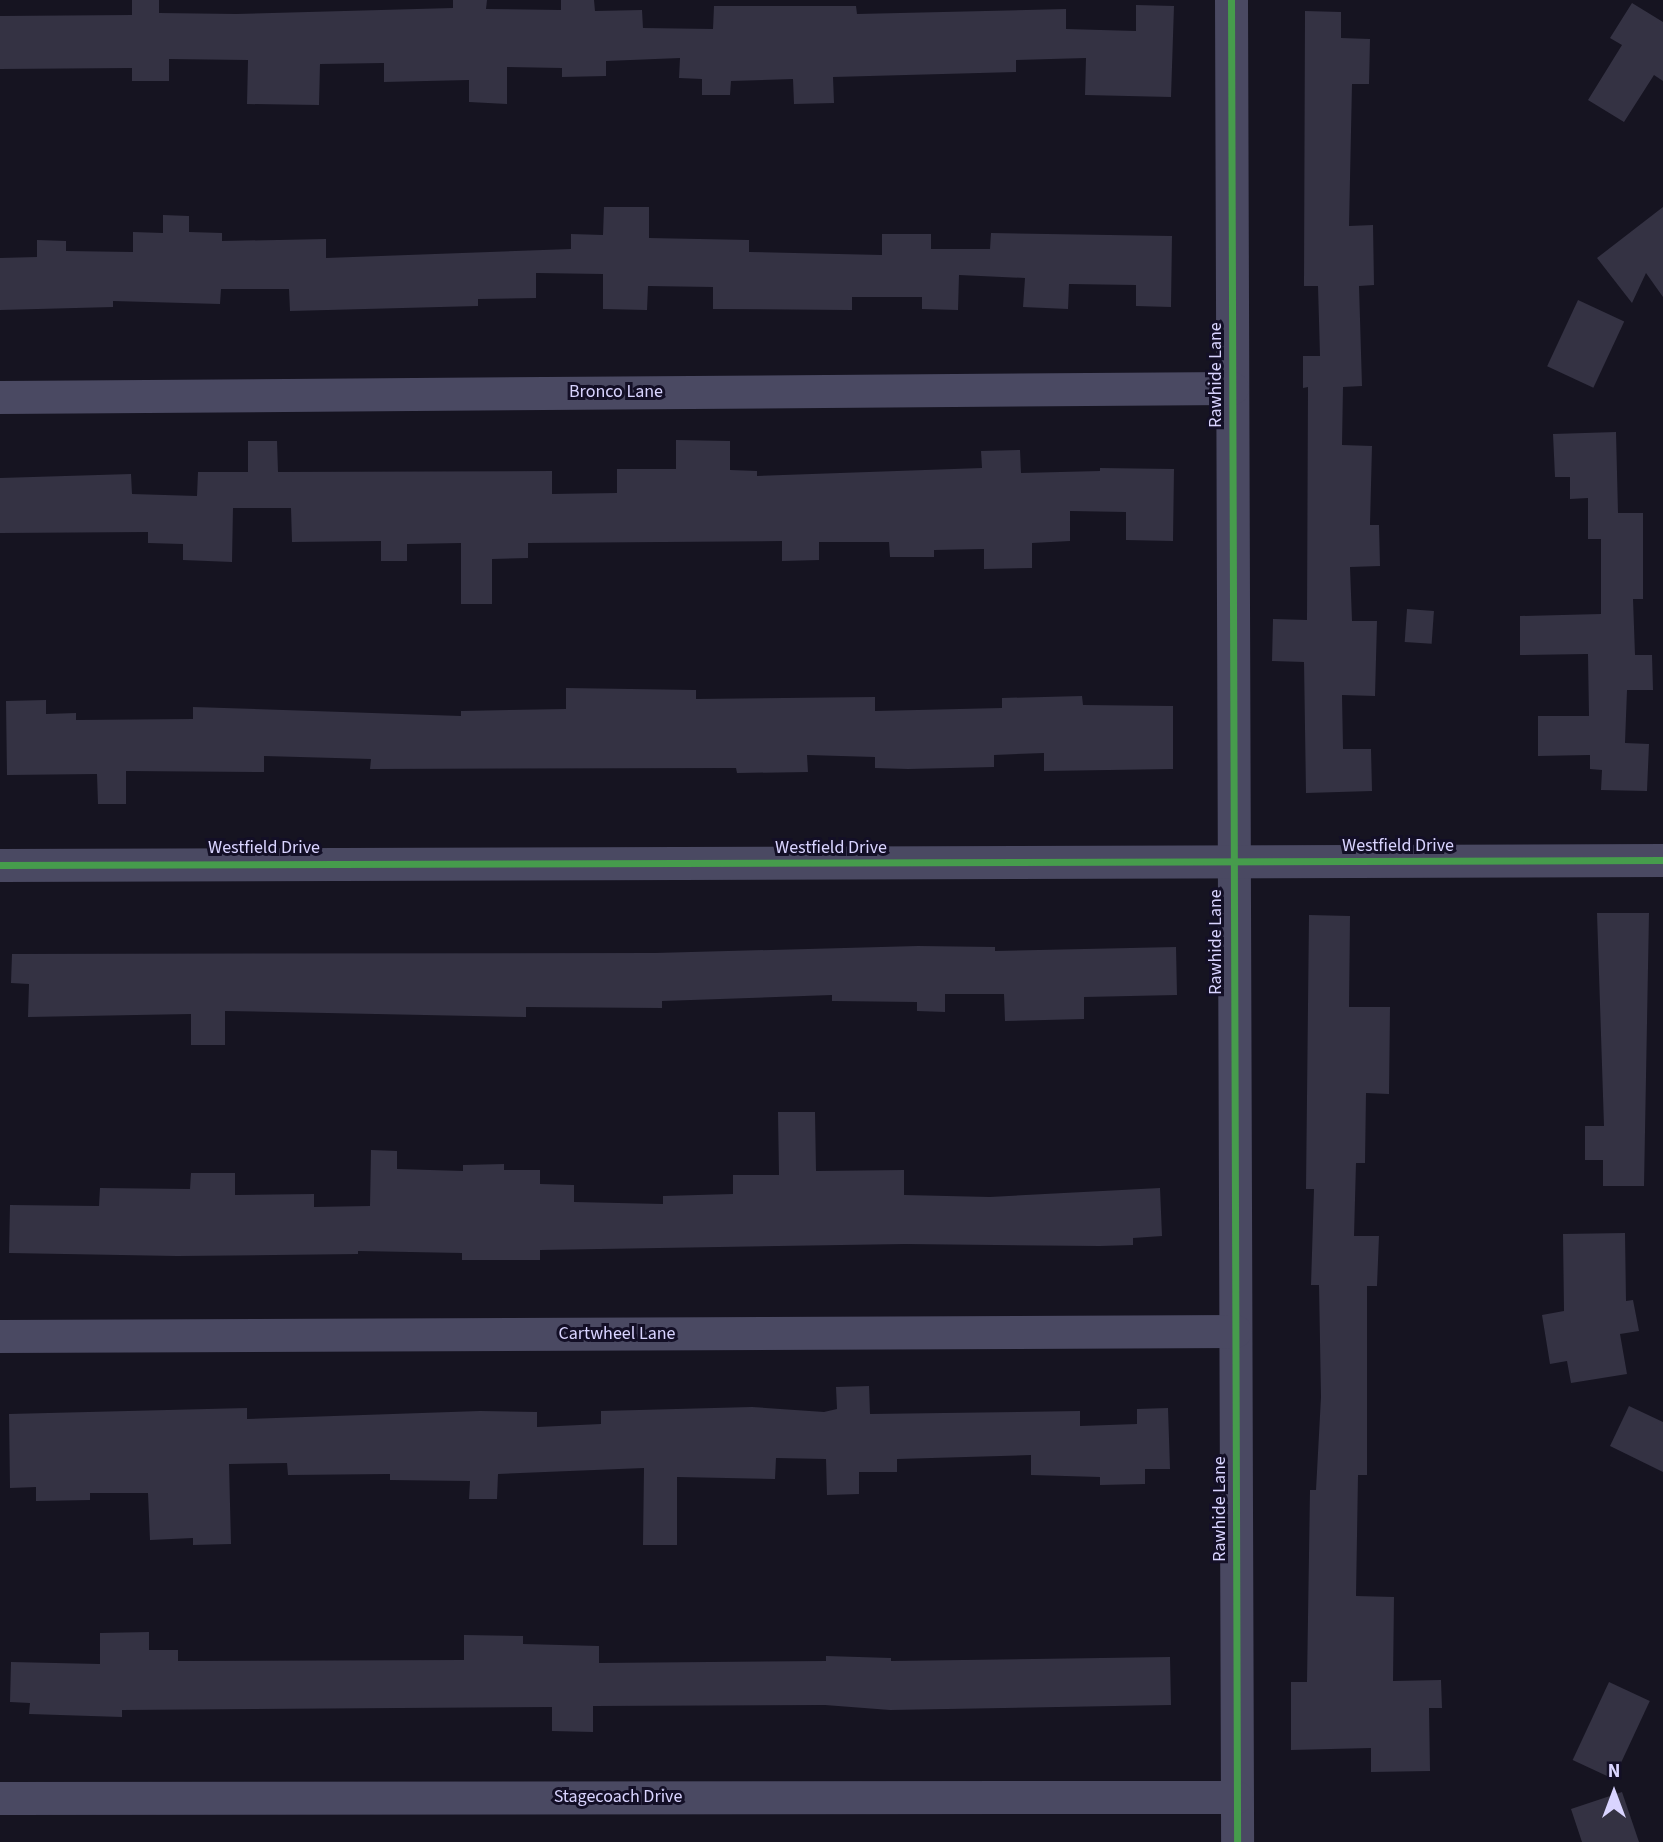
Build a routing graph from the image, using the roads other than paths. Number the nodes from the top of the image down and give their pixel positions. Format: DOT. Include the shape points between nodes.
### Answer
graph roads {
  1 [pos="1231,0"];
  2 [pos="1232,388"];
  3 [pos="0,397"];
  4 [pos="1663,860"];
  5 [pos="1231,863"];
  6 [pos="0,864"];
  7 [pos="1235,1331"];
  8 [pos="0,1336"];
  9 [pos="1236,1797"];
  10 [pos="0,1798"];
  11 [pos="1237,1842"];
  1 -- 2 [label="street, Rawhide Lane"];
  2 -- 3 [label="street, Bronco Lane"];
  2 -- 5 [label="street, Rawhide Lane"];
  4 -- 5 [label="street, Westfield Drive"];
  5 -- 6 [label="street, Westfield Drive"];
  5 -- 7 [label="street, Rawhide Lane"];
  7 -- 8 [label="street, Cartwheel Lane"];
  7 -- 9 [label="street, Rawhide Lane"];
  9 -- 10 [label="street, Stagecoach Drive"];
  9 -- 11 [label="street, Rawhide Lane"];
}
